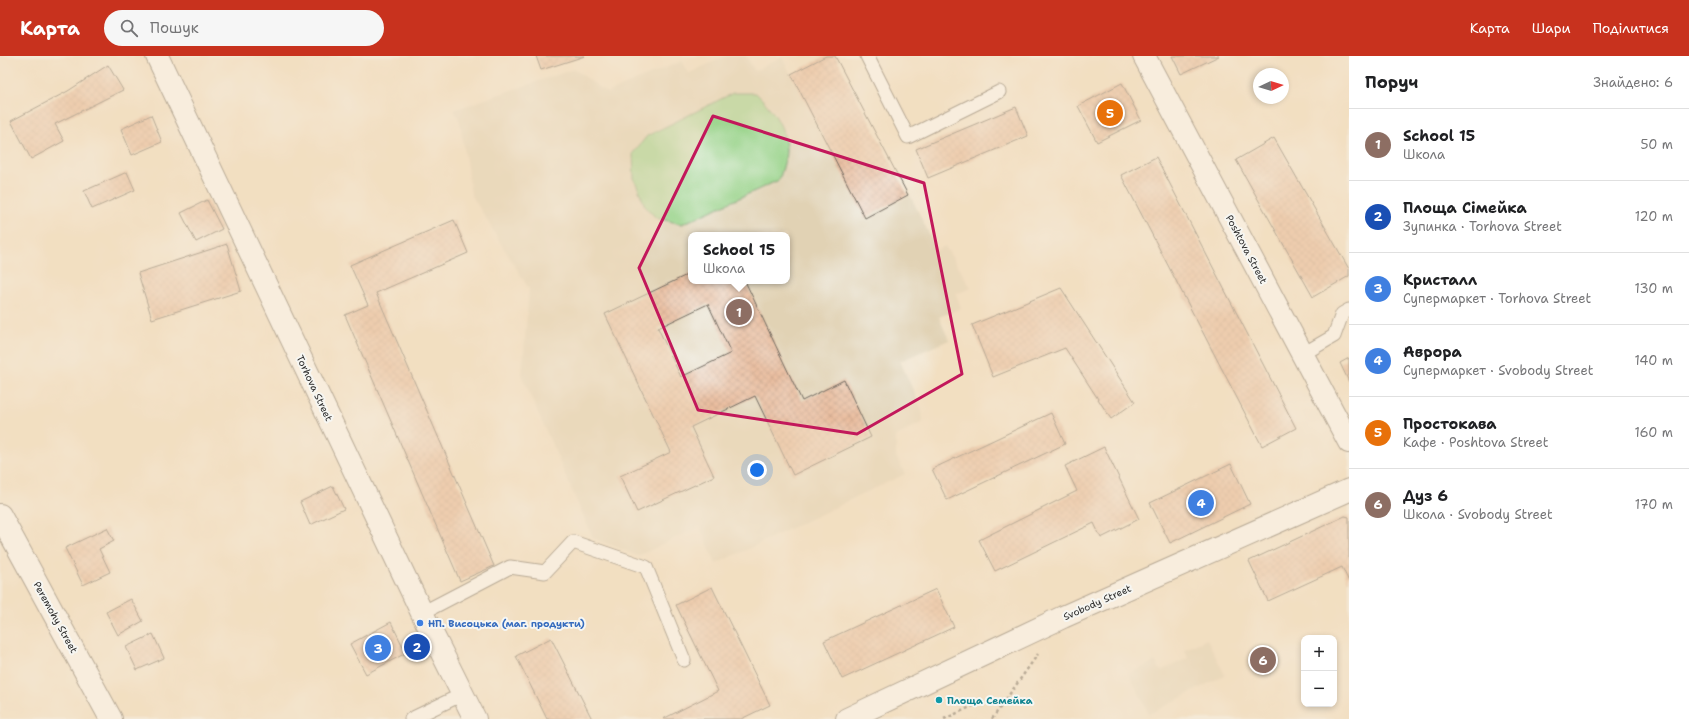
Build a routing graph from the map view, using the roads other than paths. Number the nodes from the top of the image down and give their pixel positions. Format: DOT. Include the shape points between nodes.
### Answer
graph roads {
  1 [pos="157,56"];
  2 [pos="867,56"];
  3 [pos="1144,56"];
  4 [pos="999,92"];
  5 [pos="1349,310"];
  6 [pos="1302,354"];
  7 [pos="1349,442"];
  8 [pos="1349,490"];
  9 [pos="0,515"];
  10 [pos="422,613"];
  11 [pos="684,660"];
  12 [pos="463,694"];
  13 [pos="111,719"];
  14 [pos="411,719"];
  15 [pos="475,719"];
  16 [pos="848,719"];
  1 -- 10 [label="street, Torhova Street"];
  2 -- 4 [label="lane" via="908,137"];
  3 -- 6 [label="street, Poshtova Street"];
  5 -- 6 [label="lane" via="1342,314 1334,336"];
  6 -- 7 [label="street, Poshtova Street"];
  8 -- 16 [label="street, Svobody Street" via="1063,617"];
  9 -- 13 [label="street, Peremohy Street"];
  10 -- 11 [label="lane" via="510,566 545,572 573,542 646,567"];
  10 -- 12 [label="street, Torhova Street"];
  12 -- 14 [label="lane"];
  12 -- 15 [label="street, Torhova Street"];
}
